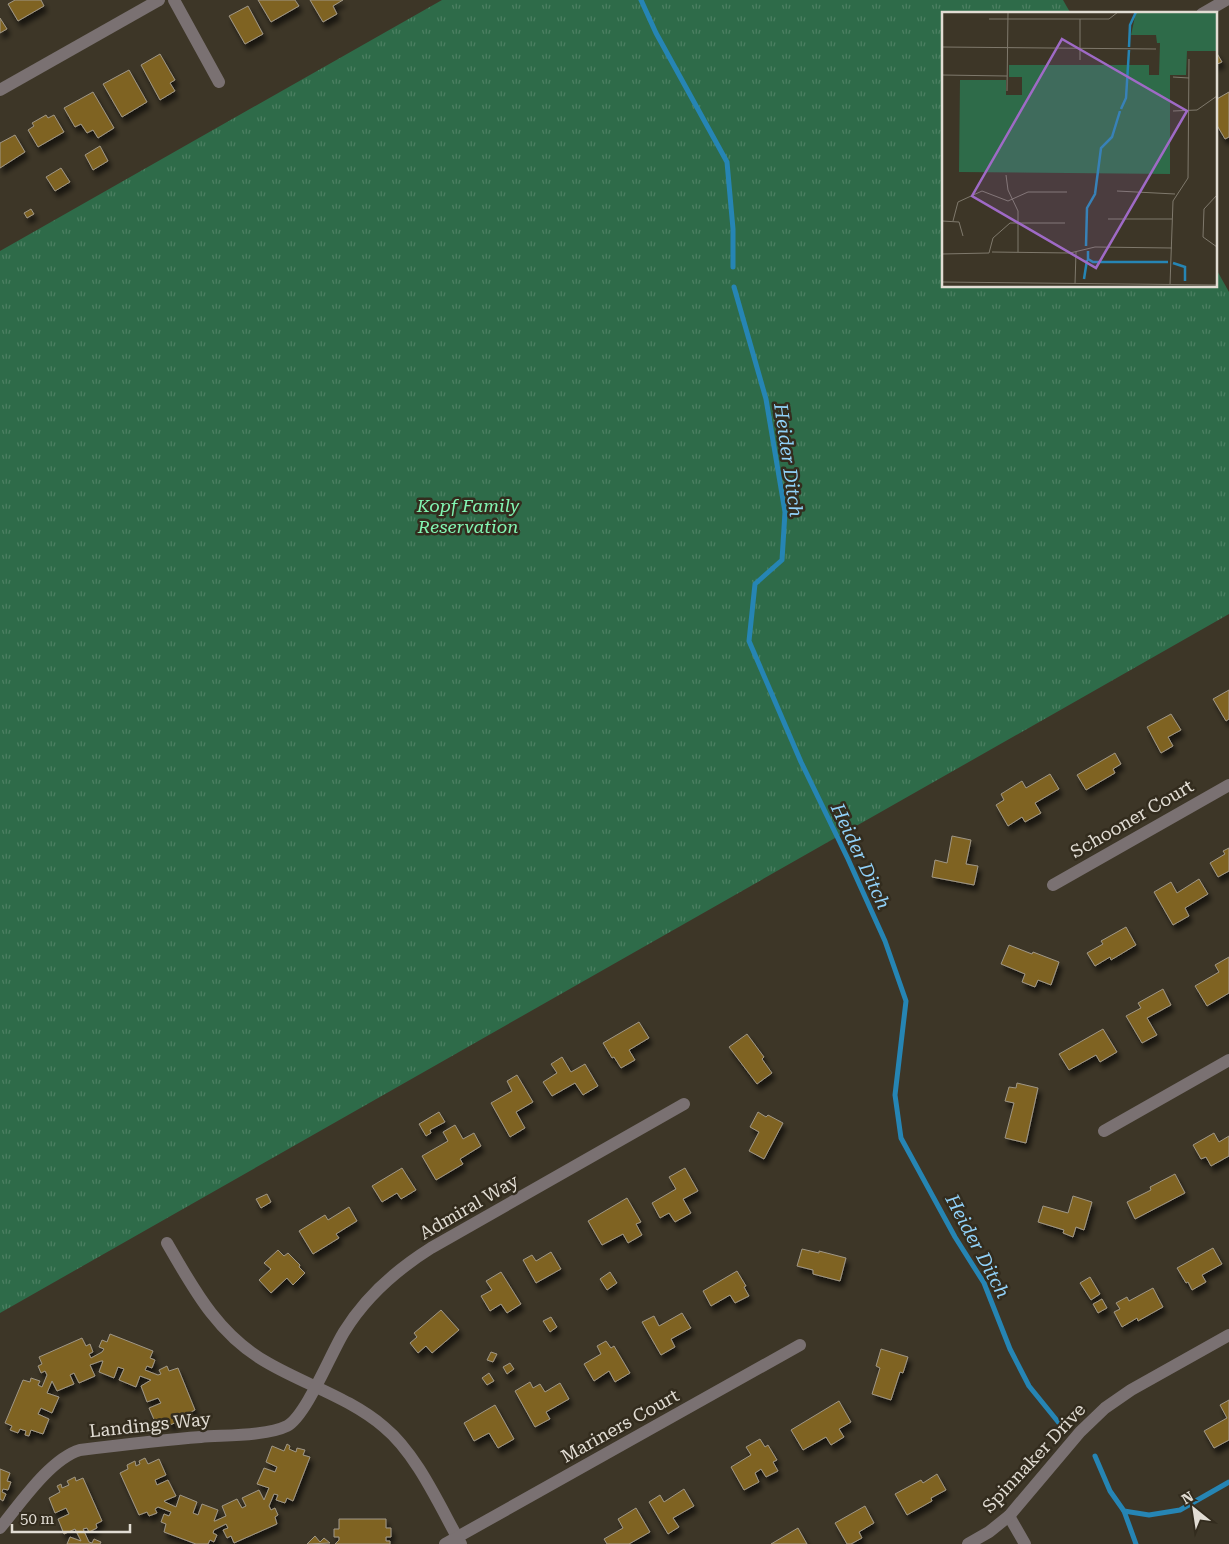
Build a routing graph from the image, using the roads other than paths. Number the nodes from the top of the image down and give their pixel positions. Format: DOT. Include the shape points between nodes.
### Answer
graph roads {
  1 [pos="159,0"];
  2 [pos="174,0"];
  3 [pos="1226,0"];
  4 [pos="1205,12"];
  5 [pos="219,82"];
  6 [pos="0,90"];
  7 [pos="1229,785"];
  8 [pos="1053,885"];
  9 [pos="1229,1060"];
  10 [pos="684,1104"];
  11 [pos="1104,1131"];
  12 [pos="167,1243"];
  13 [pos="1229,1335"];
  14 [pos="800,1345"];
  15 [pos="316,1388"];
  16 [pos="1009,1516"];
  17 [pos="0,1528"];
  18 [pos="459,1541"];
  19 [pos="445,1544"];
  20 [pos="968,1544"];
  21 [pos="1024,1544"];
  1 -- 6 [label="street"];
  2 -- 5 [label="street"];
  3 -- 4 [label="street"];
  7 -- 8 [label="street, Schooner Court"];
  9 -- 11 [label="street"];
  10 -- 15 [label="street, Admiral Way" via="431,1248 397,1271 355,1315"];
  12 -- 15 [label="street" via="202,1303 225,1331 268,1363"];
  13 -- 16 [label="street, Spinnaker Drive" via="1105,1408 1080,1432"];
  14 -- 18 [label="street, Mariners Court"];
  15 -- 17 [label="street, Landings Way" via="295,1420 277,1429 71,1453 55,1464"];
  15 -- 18 [label="street" via="363,1411 394,1436 411,1456"];
  16 -- 20 [label="street, Spinnaker Drive"];
  16 -- 21 [label="street"];
  18 -- 19 [label="street"];
}
